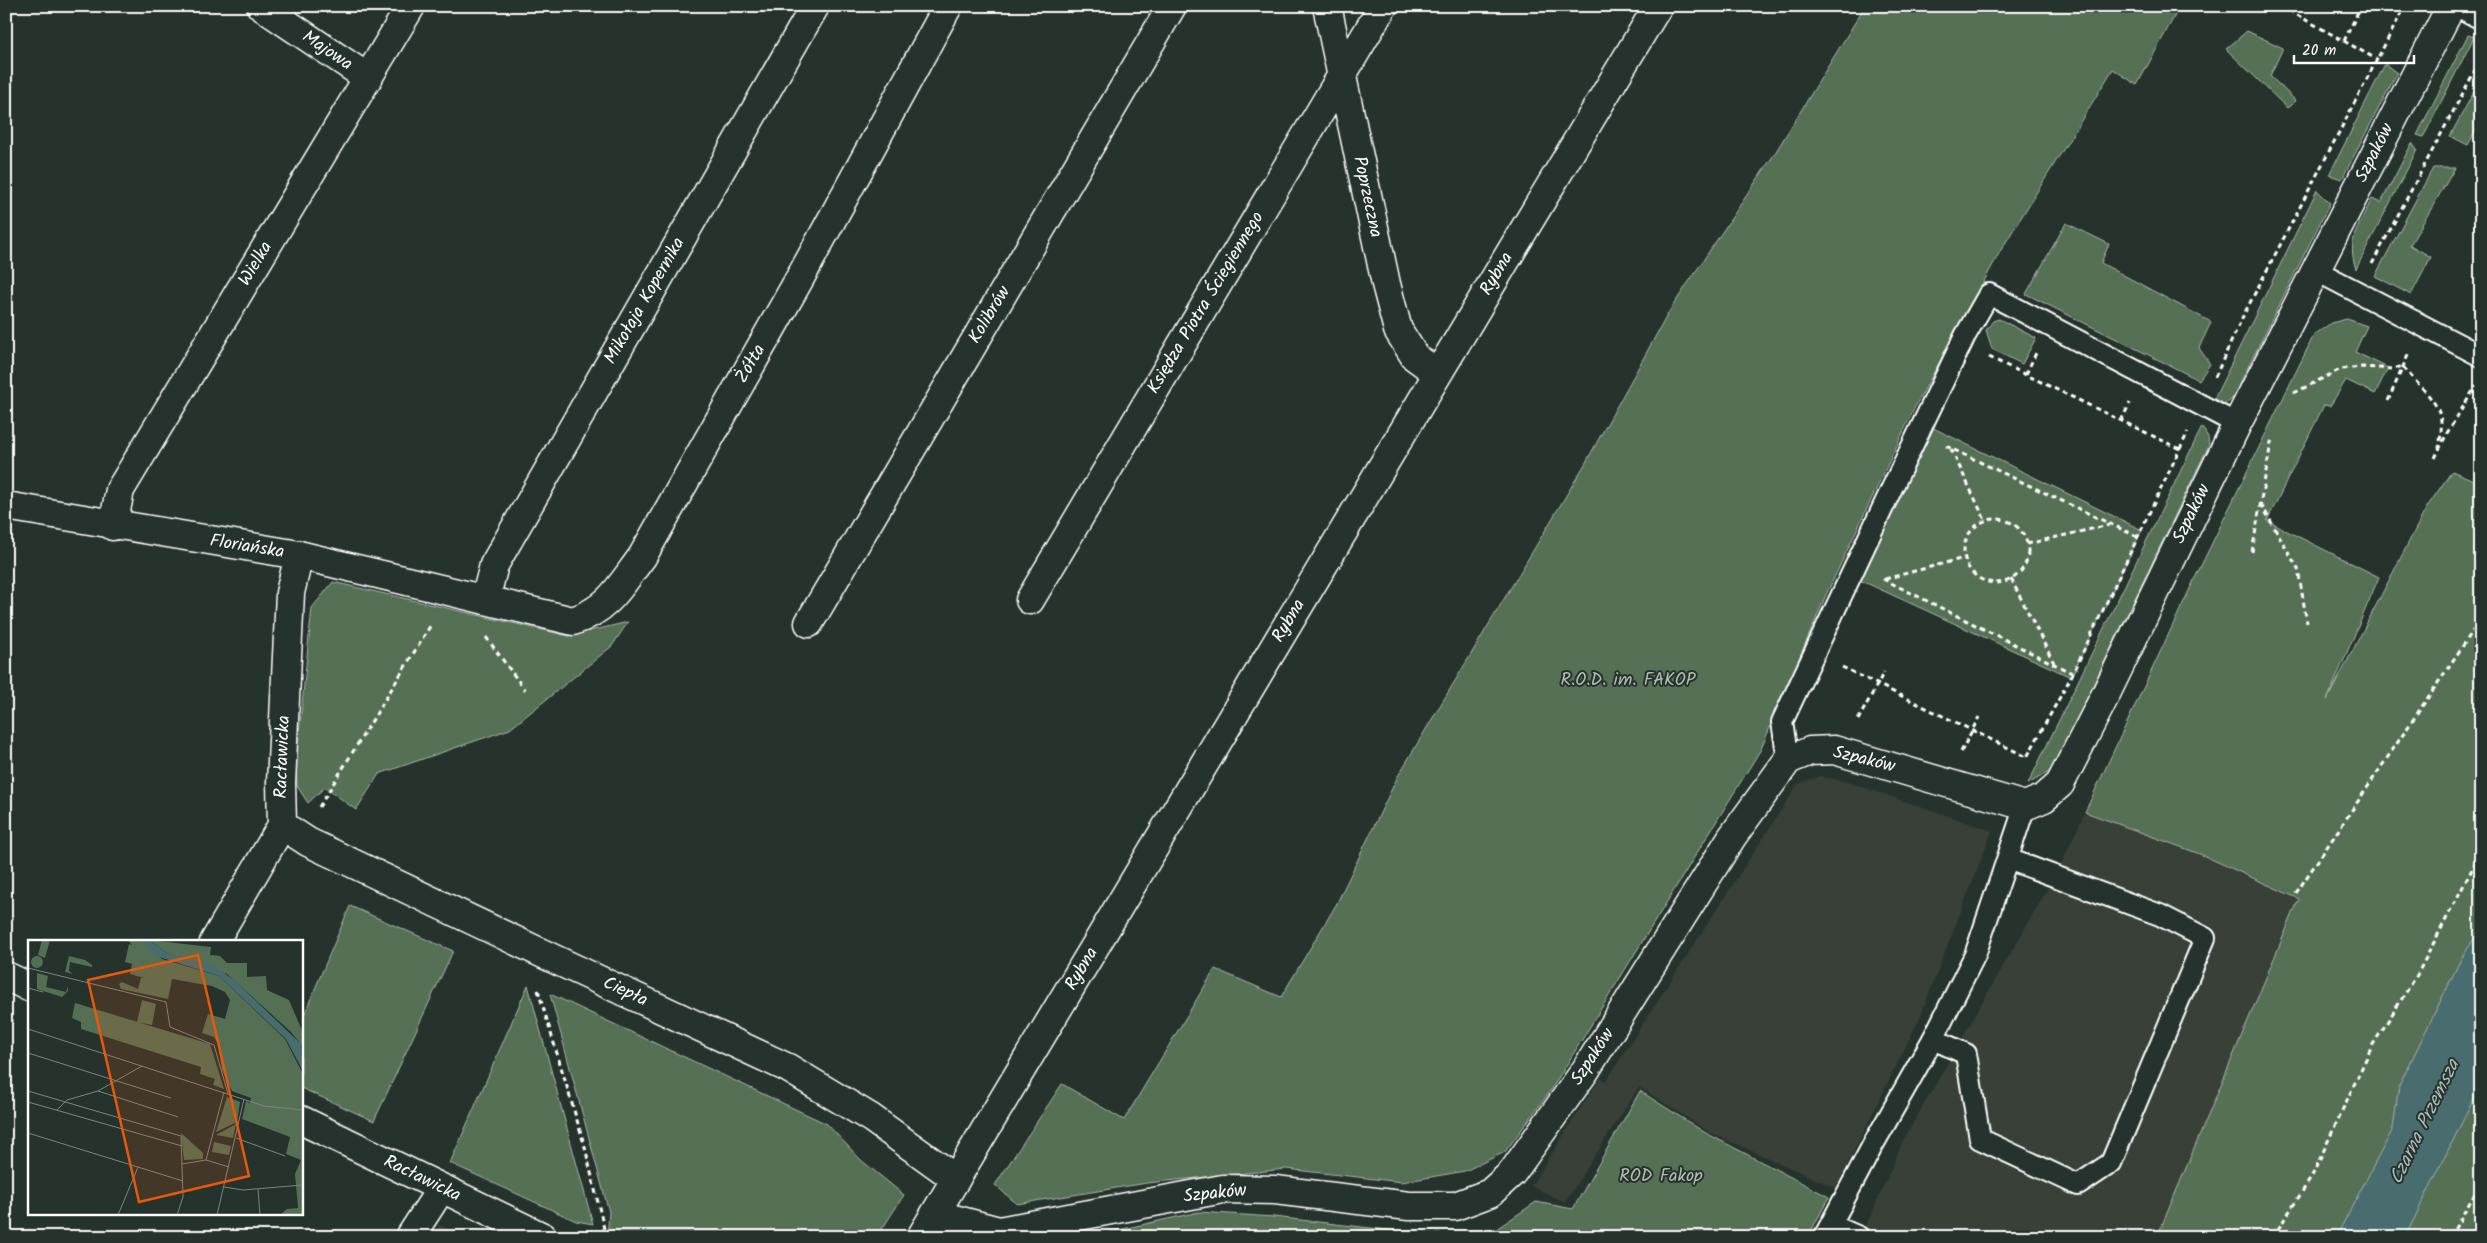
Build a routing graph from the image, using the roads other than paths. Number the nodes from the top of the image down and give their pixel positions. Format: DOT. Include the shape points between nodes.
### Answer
graph roads {
  1 [pos="261,6"];
  2 [pos="411,6"];
  3 [pos="814,6"];
  4 [pos="948,6"];
  5 [pos="1172,6"];
  6 [pos="1328,6"];
  7 [pos="1383,6"];
  8 [pos="1658,6"];
  9 [pos="2451,6"];
  10 [pos="2457,6"];
  11 [pos="2481,19"];
  12 [pos="1343,73"];
  13 [pos="368,78"];
  14 [pos="2315,270"];
  15 [pos="2481,356"];
  16 [pos="1437,373"];
  17 [pos="2237,424"];
  18 [pos="6,506"];
  19 [pos="113,526"];
  20 [pos="299,555"];
  21 [pos="485,600"];
  22 [pos="1030,600"];
  23 [pos="809,623"];
  24 [pos="1788,760"];
  25 [pos="2025,806"];
  26 [pos="282,825"];
  27 [pos="2008,859"];
  28 [pos="215,940"];
  29 [pos="6,976"];
  30 [pos="28,987"];
  31 [pos="1933,1039"];
  32 [pos="302,1120"];
  33 [pos="956,1179"];
  34 [pos="441,1189"];
  35 [pos="935,1214"];
  36 [pos="1828,1231"];
  37 [pos="410,1237"];
  38 [pos="543,1237"];
  39 [pos="921,1237"];
  40 [pos="1859,1237"];
  1 -- 13 [label="street, Majowa"];
  2 -- 13 [label="street, Wielka"];
  3 -- 21 [label="street, Mikołaja Kopernika" via="494,565"];
  4 -- 21 [label="street, Żółta" via="651,540 612,597 594,613 573,621"];
  5 -- 23 [label="street, Kolibrów"];
  6 -- 12 [label="street, Poprzeczna"];
  7 -- 12 [label="street, Księdza Piotra Ściegiennego"];
  8 -- 16 [label="street, Rybna"];
  9 -- 14 [label="street, Szpaków"];
  10 -- 11 [label="lane"];
  12 -- 16 [label="street, Poprzeczna" via="1398,330 1415,357"];
  12 -- 22 [label="street, Księdza Piotra Ściegiennego"];
  13 -- 19 [label="street, Wielka" via="120,490"];
  14 -- 15 [label="lane"];
  14 -- 17 [label="street, Szpaków"];
  16 -- 33 [label="street, Rybna"];
  17 -- 24 [label="lane" via="1989,294 1962,344 1782,722"];
  17 -- 25 [label="street, Szpaków" via="2060,784 2044,798"];
  18 -- 19 [label="street, Floriańska"];
  19 -- 20 [label="street, Floriańska"];
  20 -- 21 [label="street, Floriańska"];
  20 -- 26 [label="street, Racławicka" via="290,593"];
  24 -- 25 [label="street, Szpaków" via="1810,751 1834,750"];
  24 -- 35 [label="street, Szpaków" via="1732,836 1579,1078 1512,1174 1490,1192 1455,1206 1409,1206 1275,1190 1223,1189 999,1231"];
  25 -- 27 [label="lane"];
  26 -- 28 [label="street, Racławicka"];
  26 -- 33 [label="street, Ciepła" via="308,842 788,1068 871,1118"];
  27 -- 31 [label="lane" via="1976,955"];
  27 -- 31 [label="lane" via="2160,915 2205,938 2112,1163 2078,1185 1980,1139 1966,1054"];
  29 -- 30 [label="street"];
  31 -- 36 [label="lane"];
  32 -- 34 [label="street, Racławicka"];
  33 -- 35 [label="street, Rybna"];
  34 -- 37 [label="street"];
  34 -- 38 [label="street, Racławicka"];
  35 -- 39 [label="street, Rybna"];
  36 -- 40 [label="lane"];
}
